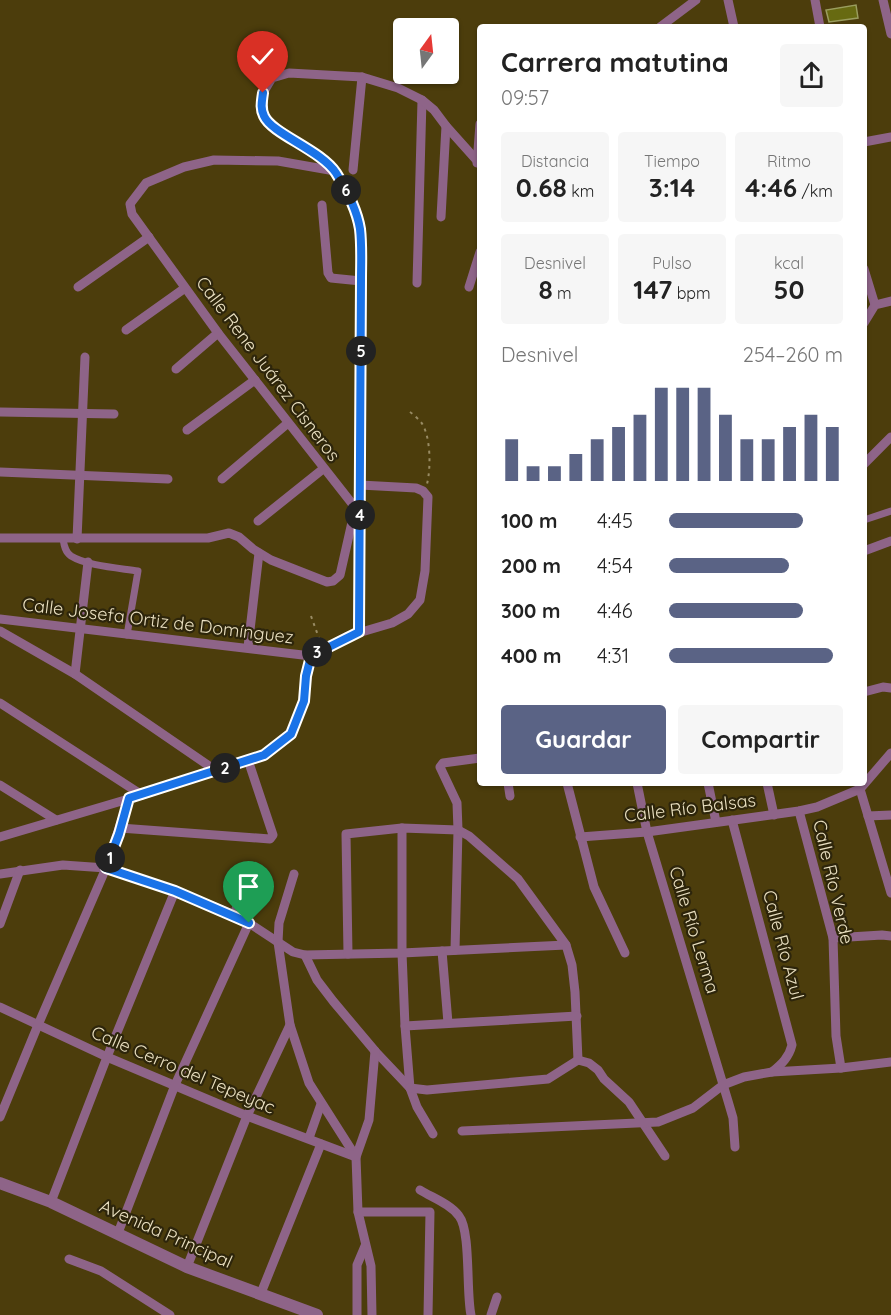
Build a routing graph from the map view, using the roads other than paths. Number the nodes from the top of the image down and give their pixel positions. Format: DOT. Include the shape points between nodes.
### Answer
graph roads {
  1 [pos="696,0"];
  2 [pos="728,0"];
  3 [pos="815,0"];
  4 [pos="883,0"];
  5 [pos="664,24"];
  6 [pos="733,24"];
  7 [pos="819,24"];
  8 [pos="891,34"];
  9 [pos="362,77"];
  10 [pos="422,100"];
  11 [pos="446,126"];
  12 [pos="891,137"];
  13 [pos="867,141"];
  14 [pos="477,161"];
  15 [pos="353,170"];
  16 [pos="335,171"];
  17 [pos="322,205"];
  18 [pos="441,217"];
  19 [pos="149,237"];
  20 [pos="477,262"];
  21 [pos="867,279"];
  22 [pos="361,280"];
  23 [pos="417,283"];
  24 [pos="78,287"];
  25 [pos="469,287"];
  26 [pos="185,288"];
  27 [pos="891,301"];
  28 [pos="875,305"];
  29 [pos="867,318"];
  30 [pos="126,330"];
  31 [pos="218,333"];
  32 [pos="85,357"];
  33 [pos="176,369"];
  34 [pos="255,380"];
  35 [pos="0,412"];
  36 [pos="83,413"];
  37 [pos="114,414"];
  38 [pos="288,423"];
  39 [pos="187,430"];
  40 [pos="891,437"];
  41 [pos="867,461"];
  42 [pos="323,469"];
  43 [pos="0,472"];
  44 [pos="80,476"];
  45 [pos="168,479"];
  46 [pos="222,479"];
  47 [pos="360,485"];
  48 [pos="891,511"];
  49 [pos="358,512"];
  50 [pos="867,519"];
  51 [pos="258,522"];
  52 [pos="0,538"];
  53 [pos="63,539"];
  54 [pos="77,539"];
  55 [pos="891,542"];
  56 [pos="867,551"];
  57 [pos="260,553"];
  58 [pos="88,562"];
  59 [pos="0,619"];
  60 [pos="80,630"];
  61 [pos="0,631"];
  62 [pos="359,632"];
  63 [pos="127,635"];
  64 [pos="248,647"];
  65 [pos="311,656"];
  66 [pos="75,674"];
  67 [pos="891,688"];
  68 [pos="867,691"];
  69 [pos="0,703"];
  70 [pos="891,753"];
  71 [pos="477,759"];
  72 [pos="248,760"];
  73 [pos="215,771"];
  74 [pos="867,781"];
  75 [pos="0,785"];
  76 [pos="508,786"];
  77 [pos="568,786"];
  78 [pos="638,786"];
  79 [pos="709,786"];
  80 [pos="768,786"];
  81 [pos="863,786"];
  82 [pos="860,789"];
  83 [pos="142,795"];
  84 [pos="510,796"];
  85 [pos="129,798"];
  86 [pos="799,811"];
  87 [pos="774,815"];
  88 [pos="891,815"];
  89 [pos="868,816"];
  90 [pos="56,820"];
  91 [pos="732,820"];
  92 [pos="717,822"];
  93 [pos="120,828"];
  94 [pos="402,828"];
  95 [pos="458,830"];
  96 [pos="647,831"];
  97 [pos="0,837"];
  98 [pos="580,837"];
  99 [pos="106,868"];
  100 [pos="20,870"];
  101 [pos="0,874"];
  102 [pos="248,874"];
  103 [pos="294,874"];
  104 [pos="175,891"];
  105 [pos="891,893"];
  106 [pos="234,915"];
  107 [pos="249,923"];
  108 [pos="0,924"];
  109 [pos="891,936"];
  110 [pos="833,938"];
  111 [pos="278,942"];
  112 [pos="566,945"];
  113 [pos="454,950"];
  114 [pos="442,951"];
  115 [pos="402,953"];
  116 [pos="625,953"];
  117 [pos="348,954"];
  118 [pos="305,955"];
  119 [pos="0,1007"];
  120 [pos="578,1016"];
  121 [pos="448,1023"];
  122 [pos="38,1025"];
  123 [pos="290,1025"];
  124 [pos="405,1026"];
  125 [pos="375,1051"];
  126 [pos="107,1056"];
  127 [pos="578,1060"];
  128 [pos="891,1062"];
  129 [pos="842,1068"];
  130 [pos="772,1072"];
  131 [pos="176,1085"];
  132 [pos="723,1085"];
  133 [pos="410,1088"];
  134 [pos="321,1104"];
  135 [pos="247,1116"];
  136 [pos="0,1117"];
  137 [pos="643,1123"];
  138 [pos="462,1131"];
  139 [pos="433,1134"];
  140 [pos="309,1138"];
  141 [pos="321,1144"];
  142 [pos="735,1147"];
  143 [pos="665,1156"];
  144 [pos="356,1157"];
  145 [pos="0,1183"];
  146 [pos="420,1190"];
  147 [pos="51,1202"];
  148 [pos="358,1212"];
  149 [pos="118,1233"];
  150 [pos="365,1246"];
  151 [pos="69,1259"];
  152 [pos="187,1267"];
  153 [pos="261,1293"];
  154 [pos="497,1297"];
  155 [pos="170,1315"];
  156 [pos="318,1315"];
  157 [pos="357,1315"];
  158 [pos="372,1315"];
  159 [pos="428,1315"];
  160 [pos="471,1315"];
  161 [pos="491,1315"];
  1 -- 5 [label="street"];
  2 -- 6 [label="street"];
  3 -- 7 [label="street"];
  4 -- 8 [label="street"];
  9 -- 10 [label="street"];
  9 -- 15 [label="street"];
  9 -- 16 [label="street" via="289,73 272,78 263,93 261,108 265,119"];
  10 -- 11 [label="street"];
  10 -- 23 [label="street"];
  11 -- 14 [label="street"];
  11 -- 18 [label="street"];
  12 -- 13 [label="street"];
  16 -- 19 [label="street, Calle Rene Juárez Cisneros" via="278,161 214,160 184,167 146,183 130,204 132,214"];
  16 -- 22 [label="street" via="360,228"];
  17 -- 22 [label="street" via="328,273 331,278"];
  19 -- 24 [label="street"];
  19 -- 26 [label="street, Calle Rene Juárez Cisneros"];
  20 -- 25 [label="street"];
  21 -- 28 [label="street"];
  22 -- 47 [label="street"];
  26 -- 30 [label="street"];
  26 -- 31 [label="street, Calle Rene Juárez Cisneros"];
  27 -- 28 [label="street"];
  28 -- 29 [label="street"];
  31 -- 33 [label="street"];
  31 -- 34 [label="street, Calle Rene Juárez Cisneros"];
  32 -- 36 [label="street"];
  34 -- 38 [label="street, Calle Rene Juárez Cisneros"];
  34 -- 39 [label="street"];
  35 -- 36 [label="street"];
  36 -- 37 [label="street"];
  36 -- 44 [label="street"];
  38 -- 42 [label="street, Calle Rene Juárez Cisneros"];
  38 -- 46 [label="street"];
  40 -- 41 [label="street"];
  42 -- 49 [label="street, Calle Rene Juárez Cisneros"];
  42 -- 51 [label="street"];
  43 -- 44 [label="street"];
  44 -- 45 [label="street"];
  44 -- 54 [label="street"];
  47 -- 49 [label="street"];
  47 -- 62 [label="street" via="416,488 428,497 420,600 408,614 392,623"];
  48 -- 50 [label="street"];
  49 -- 57 [label="street" via="340,574 333,581 327,582"];
  49 -- 62 [label="street"];
  52 -- 53 [label="street"];
  53 -- 54 [label="street"];
  53 -- 58 [label="street" via="70,555"];
  54 -- 57 [label="street" via="208,538 229,533"];
  55 -- 56 [label="street"];
  57 -- 64 [label="street"];
  58 -- 60 [label="street"];
  58 -- 63 [label="street" via="138,571"];
  59 -- 60 [label="street, Calle Josefa Ortiz de Domínguez"];
  60 -- 63 [label="street, Calle Josefa Ortiz de Domínguez"];
  60 -- 66 [label="street"];
  61 -- 66 [label="street"];
  62 -- 65 [label="street"];
  63 -- 64 [label="street, Calle Josefa Ortiz de Domínguez"];
  64 -- 65 [label="street, Calle Josefa Ortiz de Domínguez"];
  65 -- 72 [label="street" via="304,701 291,734 264,755"];
  66 -- 73 [label="street"];
  67 -- 68 [label="street"];
  69 -- 83 [label="street"];
  70 -- 74 [label="street, Calle Río Balsas"];
  71 -- 95 [label="street" via="443,763 440,767 457,803"];
  72 -- 73 [label="street"];
  72 -- 93 [label="street" via="273,835 270,838"];
  73 -- 83 [label="street"];
  75 -- 90 [label="street"];
  76 -- 84 [label="street"];
  77 -- 98 [label="street"];
  78 -- 96 [label="street, Calle Río Lerma"];
  79 -- 92 [label="street"];
  80 -- 87 [label="street"];
  81 -- 82 [label="street, Calle Río Balsas"];
  82 -- 86 [label="street, Calle Río Balsas"];
  82 -- 89 [label="street"];
  83 -- 85 [label="street"];
  85 -- 90 [label="street"];
  85 -- 93 [label="street"];
  86 -- 87 [label="street, Calle Río Balsas"];
  86 -- 110 [label="street, Calle Río Verde"];
  87 -- 91 [label="street, Calle Río Balsas"];
  88 -- 89 [label="street"];
  89 -- 105 [label="street"];
  90 -- 97 [label="street"];
  91 -- 92 [label="street, Calle Río Balsas"];
  91 -- 130 [label="street, Calle Río Azul" via="792,1045 790,1054"];
  92 -- 96 [label="street, Calle Río Balsas"];
  93 -- 99 [label="street"];
  94 -- 95 [label="street"];
  94 -- 115 [label="street"];
  94 -- 117 [label="street" via="346,834"];
  95 -- 112 [label="street" via="518,879"];
  95 -- 113 [label="street"];
  96 -- 98 [label="street, Calle Río Balsas"];
  96 -- 132 [label="street, Calle Río Lerma"];
  98 -- 116 [label="street" via="594,887"];
  99 -- 100 [label="street" via="63,865"];
  99 -- 104 [label="street"];
  99 -- 122 [label="street"];
  100 -- 101 [label="street"];
  100 -- 108 [label="street"];
  102 -- 106 [label="street"];
  103 -- 111 [label="street" via="279,923"];
  104 -- 106 [label="street"];
  104 -- 126 [label="street"];
  106 -- 107 [label="street"];
  107 -- 111 [label="street"];
  107 -- 131 [label="street"];
  109 -- 110 [label="street"];
  110 -- 129 [label="street, Calle Río Verde" via="836,1035"];
  111 -- 118 [label="street"];
  111 -- 123 [label="street"];
  112 -- 113 [label="street"];
  112 -- 120 [label="street"];
  113 -- 114 [label="street"];
  114 -- 115 [label="street"];
  114 -- 121 [label="street"];
  115 -- 117 [label="street"];
  115 -- 124 [label="street"];
  117 -- 118 [label="street"];
  118 -- 125 [label="street" via="317,980"];
  119 -- 122 [label="street, Calle Cerro del Tepeyac"];
  120 -- 121 [label="street"];
  120 -- 127 [label="street"];
  121 -- 124 [label="street"];
  122 -- 126 [label="street, Calle Cerro del Tepeyac"];
  122 -- 136 [label="street"];
  123 -- 134 [label="street" via="309,1083"];
  123 -- 135 [label="street"];
  124 -- 133 [label="street"];
  125 -- 133 [label="street"];
  125 -- 144 [label="street" via="369,1120"];
  126 -- 131 [label="street, Calle Cerro del Tepeyac"];
  126 -- 147 [label="street"];
  127 -- 133 [label="street" via="548,1079 427,1090"];
  127 -- 137 [label="street" via="598,1070"];
  128 -- 129 [label="street"];
  129 -- 130 [label="street"];
  130 -- 132 [label="street"];
  131 -- 135 [label="street, Calle Cerro del Tepeyac"];
  131 -- 149 [label="street"];
  132 -- 137 [label="street" via="693,1108 657,1122"];
  132 -- 142 [label="street, Calle Río Lerma"];
  133 -- 139 [label="street"];
  134 -- 140 [label="street"];
  134 -- 144 [label="street"];
  135 -- 140 [label="street, Calle Cerro del Tepeyac"];
  135 -- 152 [label="street"];
  137 -- 138 [label="street"];
  137 -- 143 [label="street"];
  140 -- 141 [label="street, Calle Cerro del Tepeyac"];
  141 -- 144 [label="street, Calle Cerro del Tepeyac"];
  141 -- 153 [label="street"];
  144 -- 148 [label="street"];
  145 -- 147 [label="street, Avenida Principal"];
  146 -- 160 [label="street" via="447,1205 460,1217 465,1229"];
  147 -- 149 [label="street, Avenida Principal"];
  148 -- 150 [label="street"];
  148 -- 159 [label="street" via="430,1212"];
  149 -- 152 [label="street, Avenida Principal"];
  150 -- 157 [label="street" via="357,1266"];
  150 -- 158 [label="street" via="371,1266"];
  151 -- 155 [label="street" via="101,1271"];
  152 -- 153 [label="street, Avenida Principal"];
  153 -- 156 [label="street, Avenida Principal"];
  154 -- 161 [label="street"];
}
